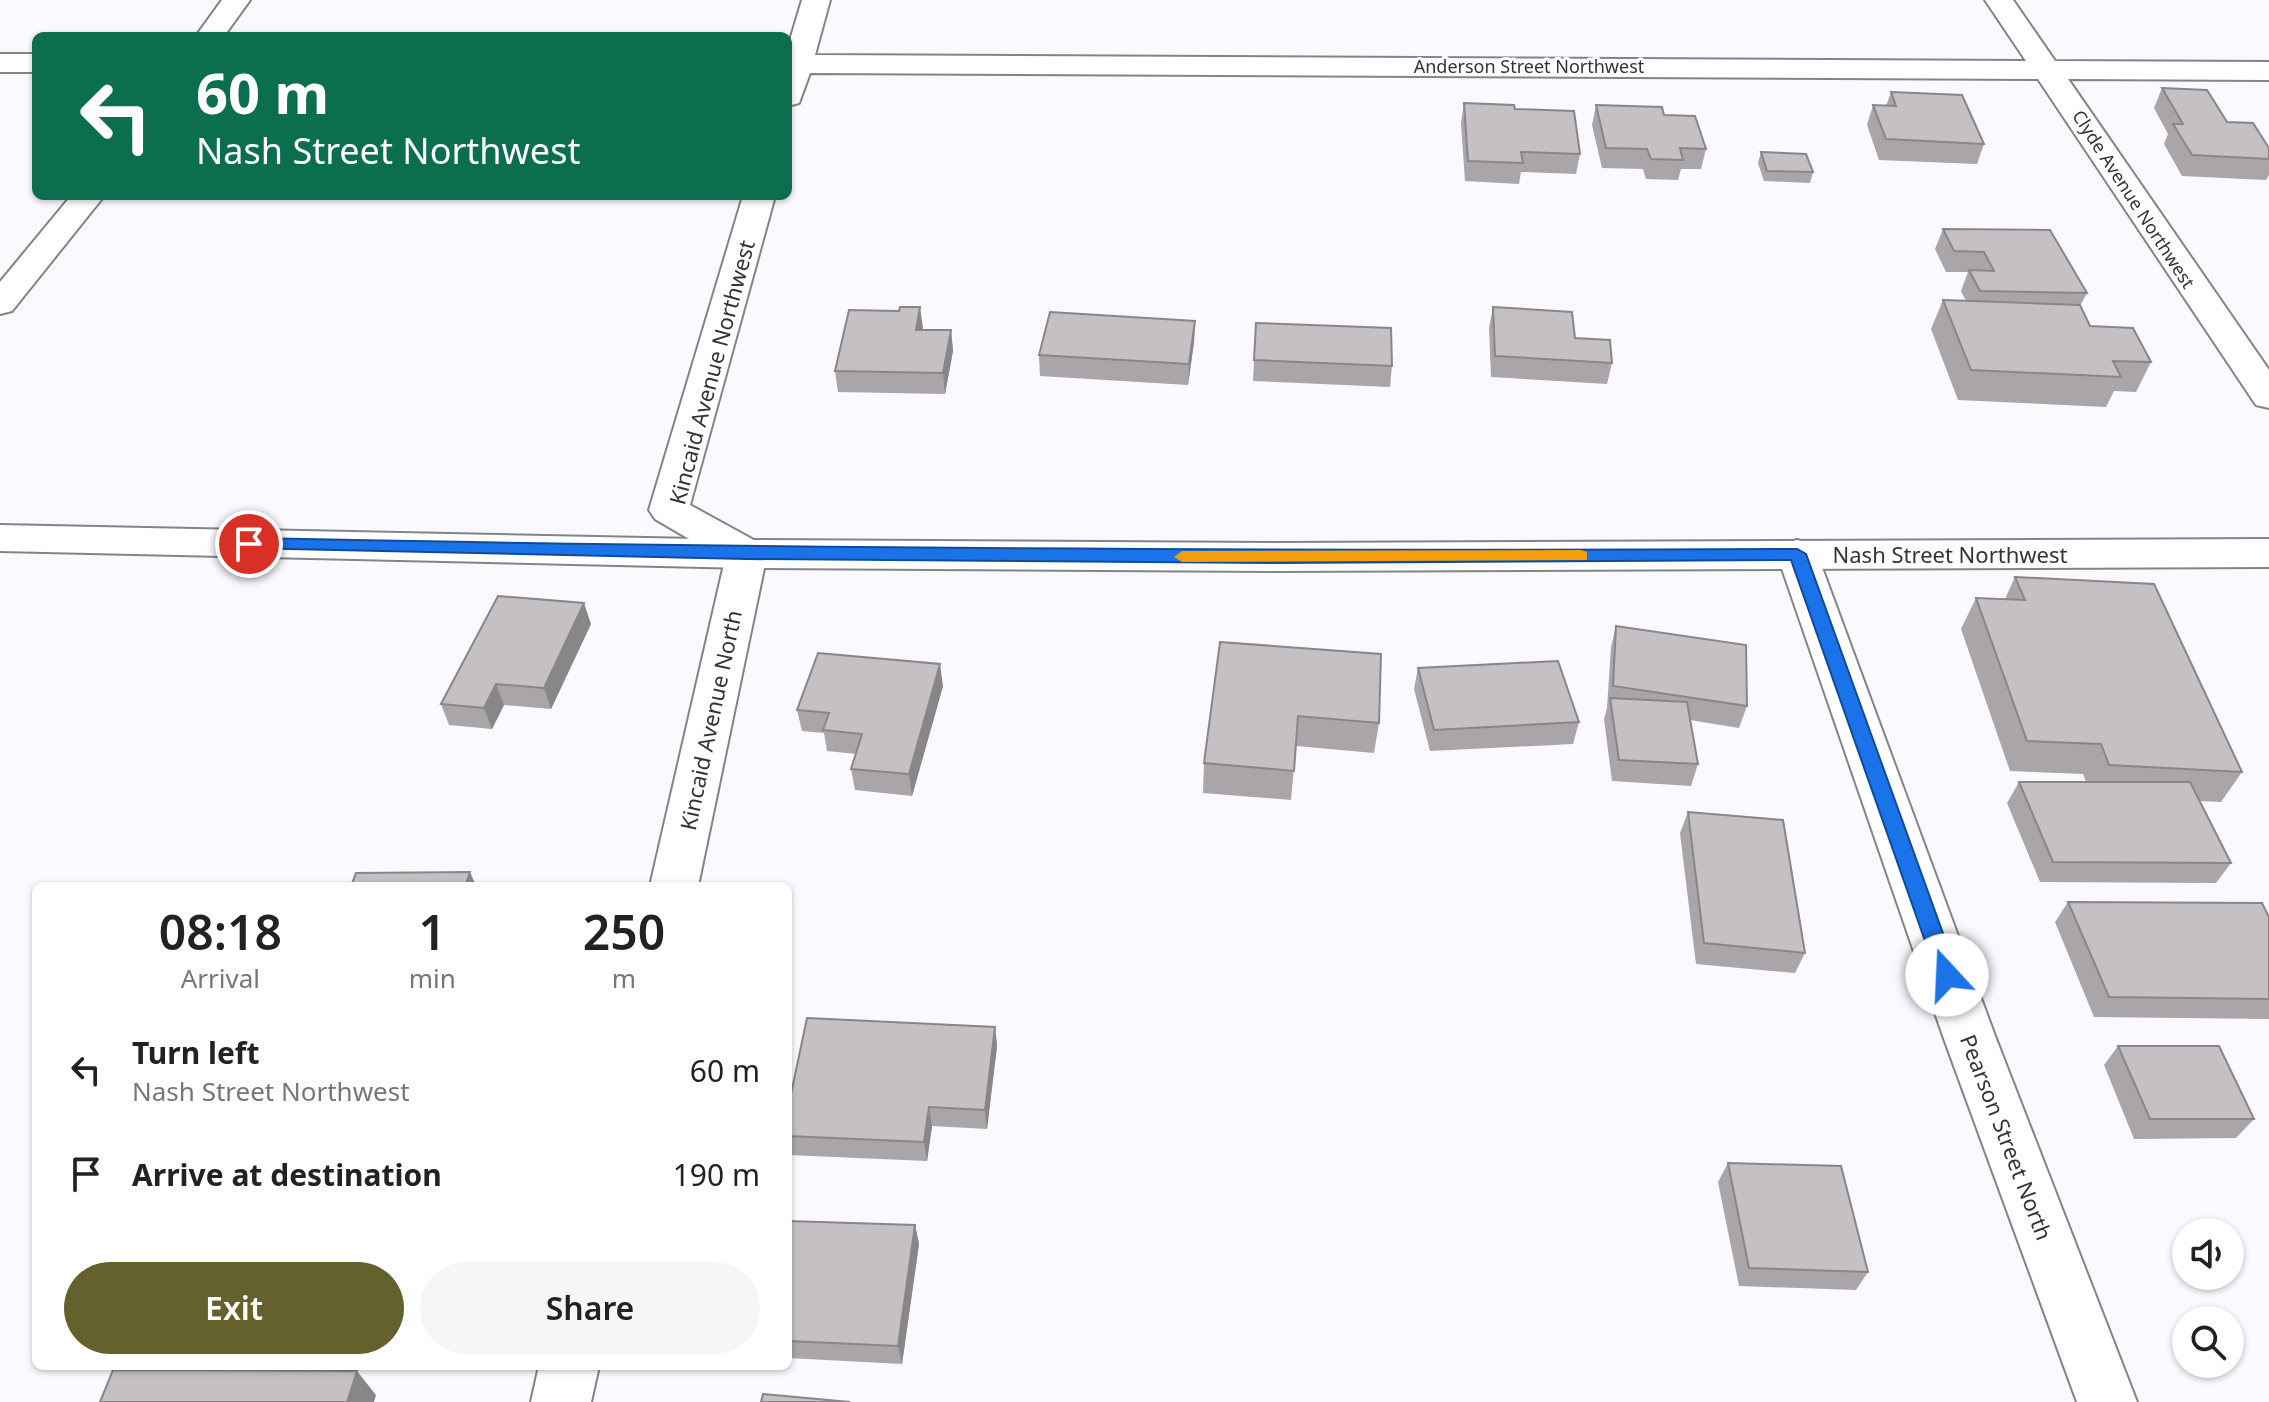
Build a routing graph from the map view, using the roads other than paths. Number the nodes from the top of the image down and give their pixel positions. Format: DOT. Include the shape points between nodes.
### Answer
graph roads {
  1 [pos="236,0"];
  2 [pos="816,0"];
  3 [pos="1999,0"];
  4 [pos="213,32"];
  5 [pos="0,63"];
  6 [pos="32,63"];
  7 [pos="793,64"];
  8 [pos="2049,69"];
  9 [pos="2269,71"];
  10 [pos="85,200"];
  11 [pos="758,200"];
  12 [pos="0,304"];
  13 [pos="2269,397"];
  14 [pos="0,538"];
  15 [pos="2269,553"];
  16 [pos="747,554"];
  17 [pos="1797,554"];
  18 [pos="675,882"];
  19 [pos="568,1370"];
  20 [pos="561,1402"];
  21 [pos="2107,1402"];
  1 -- 4 [label="street"];
  2 -- 7 [label="street"];
  3 -- 8 [label="street, Clyde Avenue Northwest"];
  5 -- 6 [label="street"];
  7 -- 8 [label="street, Anderson Street Northwest"];
  8 -- 9 [label="street, Anderson Street Northwest"];
  8 -- 13 [label="street, Clyde Avenue Northwest"];
  10 -- 12 [label="street"];
  11 -- 16 [label="street, Kincaid Avenue Northwest" via="669,510"];
  14 -- 16 [label="street, Nash Street Northwest"];
  15 -- 17 [label="street, Nash Street Northwest"];
  16 -- 17 [label="street, Nash Street Northwest"];
  16 -- 18 [label="street, Kincaid Avenue North"];
  17 -- 21 [label="street, Pearson Street North"];
  19 -- 20 [label="street"];
}
